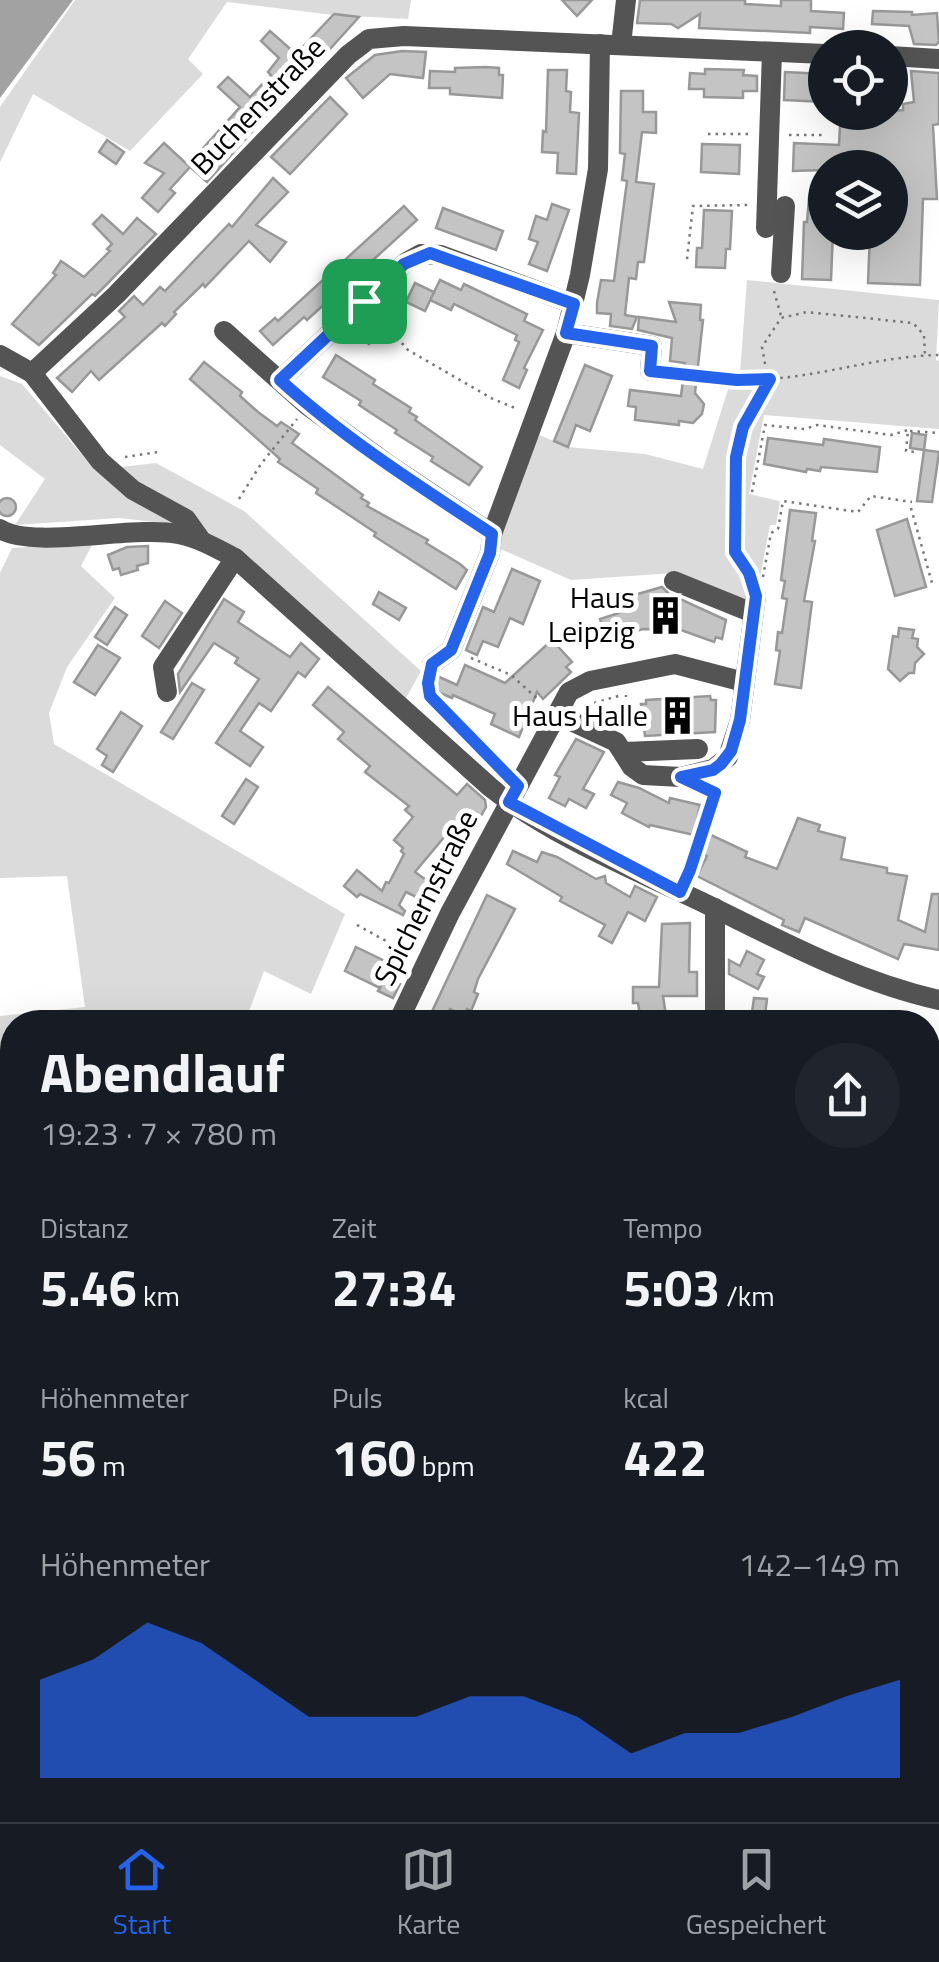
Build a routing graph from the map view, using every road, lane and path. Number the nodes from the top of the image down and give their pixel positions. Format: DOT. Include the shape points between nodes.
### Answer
graph roads {
  1 [pos="626,0"];
  2 [pos="610,44"];
  3 [pos="772,52"];
  4 [pos="808,53"];
  5 [pos="908,57"];
  6 [pos="939,58"];
  7 [pos="708,134"];
  8 [pos="770,134"];
  9 [pos="824,135"];
  10 [pos="776,205"];
  11 [pos="808,207"];
  12 [pos="766,228"];
  13 [pos="687,259"];
  14 [pos="781,273"];
  15 [pos="364,301"];
  16 [pos="574,304"];
  17 [pos="224,331"];
  18 [pos="566,333"];
  19 [pos="0,355"];
  20 [pos="924,355"];
  21 [pos="939,355"];
  22 [pos="650,371"];
  23 [pos="32,373"];
  24 [pos="770,379"];
  25 [pos="280,380"];
  26 [pos="308,406"];
  27 [pos="515,408"];
  28 [pos="908,430"];
  29 [pos="939,433"];
  30 [pos="158,452"];
  31 [pos="915,452"];
  32 [pos="100,461"];
  33 [pos="752,492"];
  34 [pos="239,499"];
  35 [pos="912,502"];
  36 [pos="911,508"];
  37 [pos="0,528"];
  38 [pos="492,534"];
  39 [pos="201,540"];
  40 [pos="235,558"];
  41 [pos="674,581"];
  42 [pos="932,583"];
  43 [pos="755,605"];
  44 [pos="451,650"];
  45 [pos="432,664"];
  46 [pos="744,682"];
  47 [pos="167,692"];
  48 [pos="556,714"];
  49 [pos="698,749"];
  50 [pos="624,752"];
  51 [pos="681,777"];
  52 [pos="514,794"];
  53 [pos="680,892"];
  54 [pos="715,908"];
  55 [pos="357,925"];
  56 [pos="425,962"];
  57 [pos="939,1000"];
  58 [pos="403,1010"];
  59 [pos="715,1010"];
  1 -- 2 [label="street"];
  2 -- 3 [label="street, Buchenstraße"];
  2 -- 16 [label="street" via="597,182"];
  2 -- 23 [label="street, Buchenstraße" via="404,36 363,42"];
  3 -- 4 [label="street, Buchenstraße"];
  3 -- 8 [label="street"];
  5 -- 6 [label="street"];
  7 -- 8 [label="path"];
  8 -- 9 [label="path"];
  8 -- 10 [label="street"];
  10 -- 11 [label="street"];
  10 -- 12 [label="street"];
  10 -- 13 [label="path" via="693,206"];
  10 -- 14 [label="street"];
  15 -- 16 [label="street" via="404,264 430,253"];
  15 -- 25 [label="street"];
  15 -- 27 [label="path" via="408,350"];
  16 -- 18 [label="street"];
  17 -- 25 [label="street"];
  18 -- 22 [label="street" via="652,346"];
  18 -- 38 [label="street"];
  19 -- 23 [label="street"];
  20 -- 21 [label="path"];
  20 -- 24 [label="path"];
  20 -- 24 [label="path" via="924,335 914,323 796,312 781,318 762,347"];
  22 -- 24 [label="path"];
  23 -- 32 [label="street"];
  24 -- 43 [label="path" via="743,427 736,457 735,552 749,573"];
  25 -- 26 [label="street"];
  26 -- 34 [label="path"];
  26 -- 38 [label="street"];
  28 -- 29 [label="path"];
  28 -- 31 [label="path" via="906,450"];
  28 -- 33 [label="path" via="891,436 765,425"];
  30 -- 32 [label="path"];
  32 -- 39 [label="street" via="133,490 186,518"];
  35 -- 43 [label="path" via="871,496 858,512 782,501"];
  36 -- 42 [label="path"];
  37 -- 39 [label="street" via="42,537 130,531"];
  38 -- 44 [label="street"];
  39 -- 40 [label="street"];
  40 -- 47 [label="street" via="163,666"];
  40 -- 52 [label="street"];
  41 -- 43 [label="street"];
  43 -- 46 [label="street"];
  44 -- 45 [label="street"];
  44 -- 48 [label="path" via="510,675"];
  45 -- 52 [label="path" via="430,696"];
  46 -- 48 [label="street" via="675,664 656,666 577,686"];
  46 -- 51 [label="street" via="728,757 713,770"];
  48 -- 50 [label="street" via="605,734"];
  48 -- 50 [label="path" via="626,694"];
  48 -- 52 [label="street, Spichernstraße"];
  49 -- 50 [label="street"];
  50 -- 51 [label="street" via="643,775"];
  51 -- 53 [label="path" via="715,793"];
  52 -- 53 [label="street"];
  52 -- 56 [label="street, Spichernstraße"];
  53 -- 54 [label="street"];
  54 -- 57 [label="street" via="836,968"];
  54 -- 59 [label="street"];
  55 -- 56 [label="path"];
  56 -- 58 [label="street, Spichernstraße"];
}
